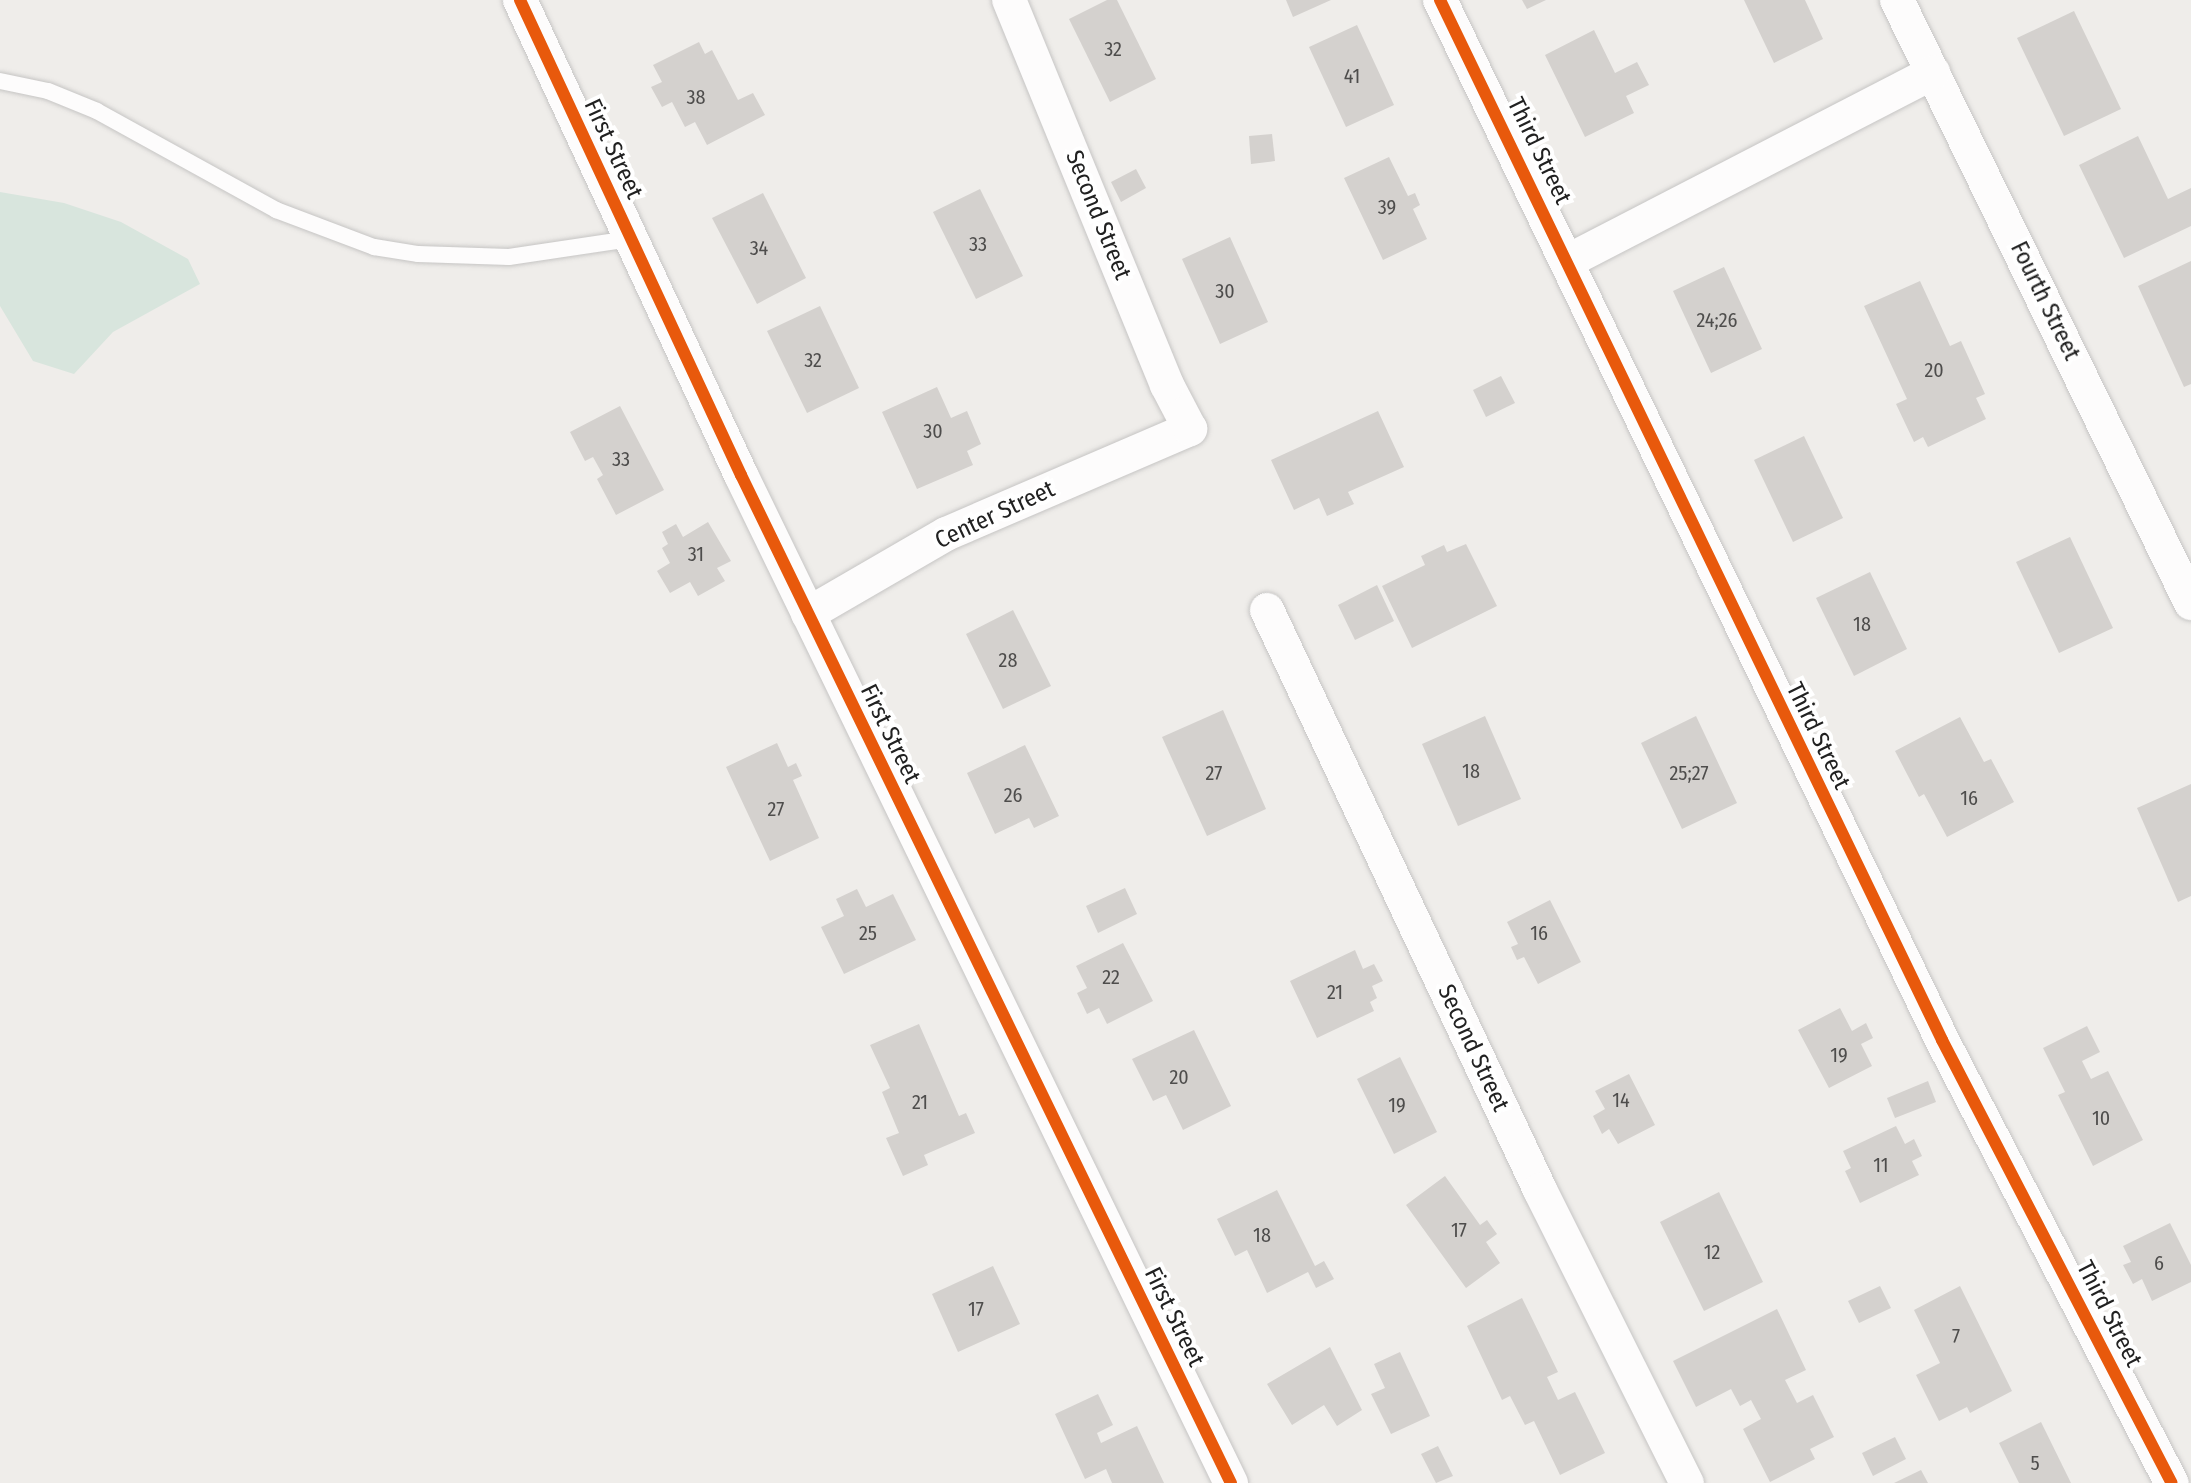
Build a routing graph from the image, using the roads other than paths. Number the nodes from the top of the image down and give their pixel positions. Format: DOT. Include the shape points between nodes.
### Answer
graph roads {
  1 [pos="520,0"];
  2 [pos="1009,0"];
  3 [pos="1440,0"];
  4 [pos="1897,0"];
  5 [pos="1933,73"];
  6 [pos="0,81"];
  7 [pos="630,239"];
  8 [pos="1568,261"];
  9 [pos="1190,429"];
  10 [pos="2191,603"];
  11 [pos="1267,610"];
  12 [pos="808,614"];
  13 [pos="1231,1483"];
  14 [pos="1687,1483"];
  15 [pos="2172,1483"];
  1 -- 7 [label="street, First Street"];
  2 -- 9 [label="street, Second Street" via="1167,385"];
  3 -- 8 [label="street, Third Street"];
  4 -- 5 [label="street, Fourth Street"];
  5 -- 8 [label="street"];
  5 -- 10 [label="street, Fourth Street"];
  6 -- 7 [label="lane" via="48,91 97,111 276,210 374,247 509,257"];
  7 -- 12 [label="street, First Street"];
  8 -- 15 [label="street, Third Street" via="1942,1040"];
  9 -- 12 [label="street, Center Street" via="946,534"];
  11 -- 14 [label="street, Second Street" via="1540,1190"];
  12 -- 13 [label="street, First Street"];
}
